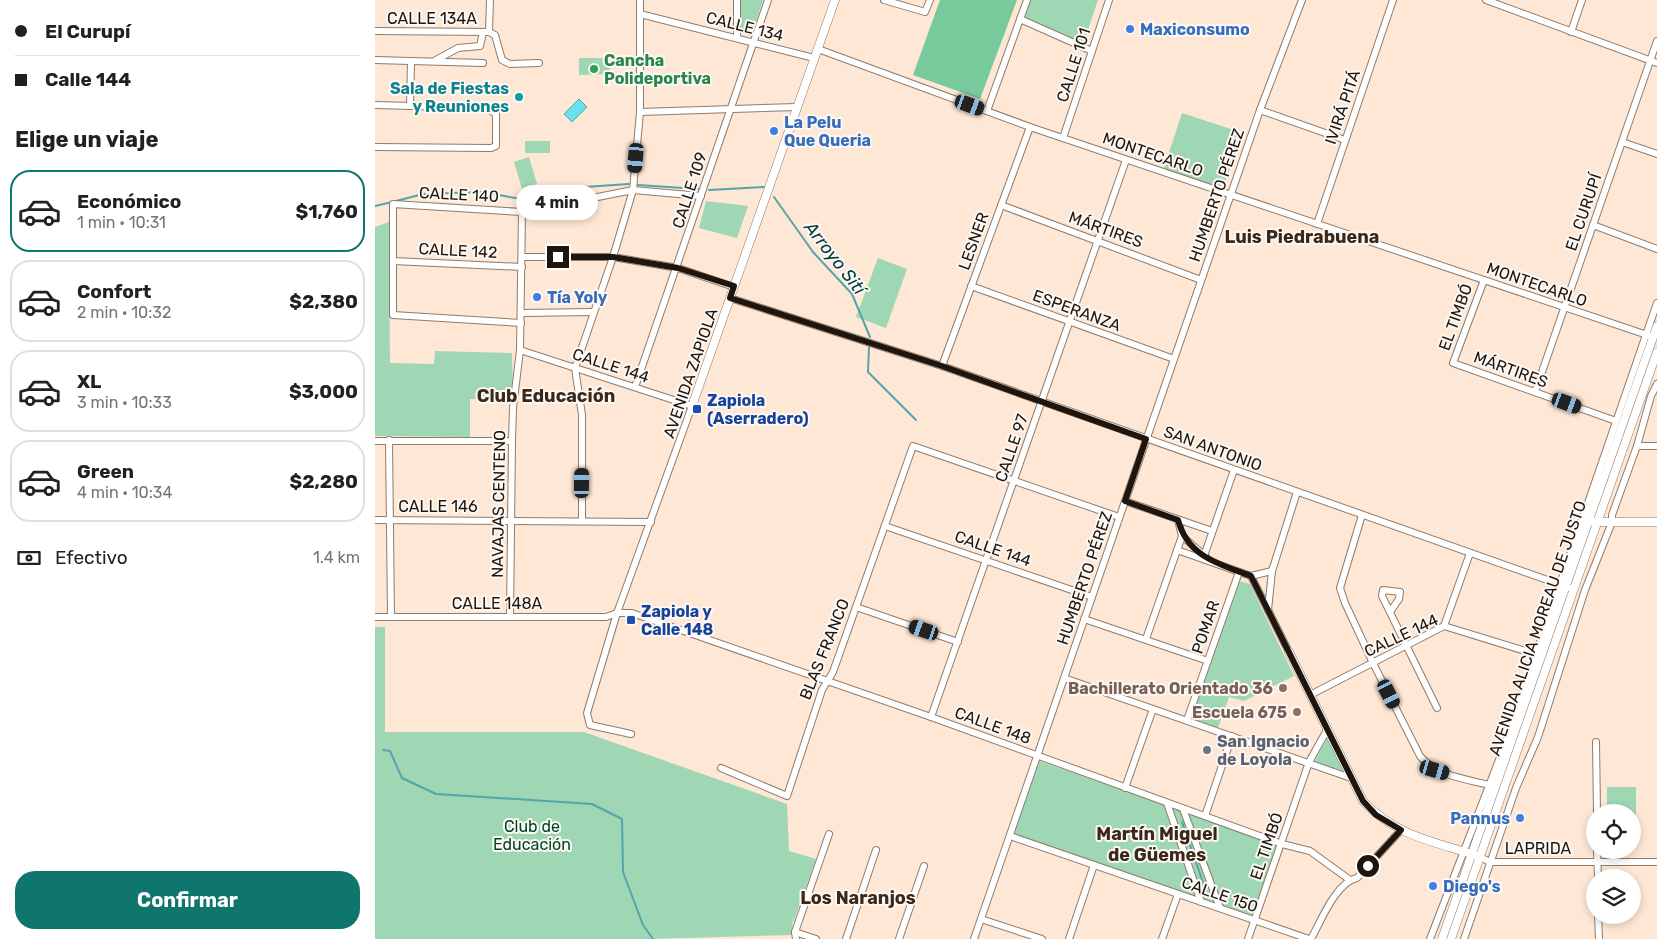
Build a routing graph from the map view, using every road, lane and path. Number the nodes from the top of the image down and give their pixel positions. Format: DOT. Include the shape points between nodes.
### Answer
graph roads {
  1 [pos="490,0"];
  2 [pos="640,0"];
  3 [pos="737,0"];
  4 [pos="768,0"];
  5 [pos="835,0"];
  6 [pos="884,0"];
  7 [pos="930,0"];
  8 [pos="1027,0"];
  9 [pos="1109,0"];
  10 [pos="1302,0"];
  11 [pos="1393,0"];
  12 [pos="1486,0"];
  13 [pos="1582,0"];
  14 [pos="640,14"];
  15 [pos="1020,19"];
  16 [pos="375,31"];
  17 [pos="486,32"];
  18 [pos="1571,32"];
  19 [pos="737,38"];
  20 [pos="1657,41"];
  21 [pos="755,43"];
  22 [pos="817,49"];
  23 [pos="1092,52"];
  24 [pos="814,58"];
  25 [pos="375,60"];
  26 [pos="411,61"];
  27 [pos="433,62"];
  28 [pos="1654,62"];
  29 [pos="483,63"];
  30 [pos="539,63"];
  31 [pos="375,105"];
  32 [pos="410,106"];
  33 [pos="797,106"];
  34 [pos="730,109"];
  35 [pos="1259,110"];
  36 [pos="987,111"];
  37 [pos="640,112"];
  38 [pos="1030,127"];
  39 [pos="1063,138"];
  40 [pos="1345,140"];
  41 [pos="1622,142"];
  42 [pos="375,147"];
  43 [pos="1657,154"];
  44 [pos="1126,160"];
  45 [pos="633,190"];
  46 [pos="1230,195"];
  47 [pos="701,196"];
  48 [pos="1001,206"];
  49 [pos="522,212"];
  50 [pos="1317,224"];
  51 [pos="1593,226"];
  52 [pos="1098,241"];
  53 [pos="1657,249"];
  54 [pos="522,257"];
  55 [pos="613,257"];
  56 [pos="393,261"];
  57 [pos="521,267"];
  58 [pos="678,268"];
  59 [pos="1201,280"];
  60 [pos="1484,280"];
  61 [pos="734,286"];
  62 [pos="971,286"];
  63 [pos="730,298"];
  64 [pos="1657,303"];
  65 [pos="1565,307"];
  66 [pos="594,312"];
  67 [pos="521,314"];
  68 [pos="521,322"];
  69 [pos="1070,322"];
  70 [pos="1657,326"];
  71 [pos="1649,336"];
  72 [pos="520,350"];
  73 [pos="1657,352"];
  74 [pos="1174,359"];
  75 [pos="1453,363"];
  76 [pos="1639,364"];
  77 [pos="942,366"];
  78 [pos="1655,366"];
  79 [pos="575,368"];
  80 [pos="1657,384"];
  81 [pos="635,387"];
  82 [pos="1535,392"];
  83 [pos="1042,400"];
  84 [pos="693,406"];
  85 [pos="1616,421"];
  86 [pos="1146,439"];
  87 [pos="375,440"];
  88 [pos="389,440"];
  89 [pos="512,441"];
  90 [pos="1637,446"];
  91 [pos="1657,446"];
  92 [pos="1234,470"];
  93 [pos="1014,481"];
  94 [pos="1297,492"];
  95 [pos="1125,501"];
  96 [pos="1361,515"];
  97 [pos="1119,517"];
  98 [pos="375,520"];
  99 [pos="390,520"];
  100 [pos="511,520"];
  101 [pos="1178,520"];
  102 [pos="582,521"];
  103 [pos="651,522"];
  104 [pos="1588,522"];
  105 [pos="1597,522"];
  106 [pos="1612,522"];
  107 [pos="1657,522"];
  108 [pos="885,526"];
  109 [pos="1213,531"];
  110 [pos="1182,536"];
  111 [pos="1177,550"];
  112 [pos="1471,553"];
  113 [pos="1204,556"];
  114 [pos="986,560"];
  115 [pos="1211,562"];
  116 [pos="1239,572"];
  117 [pos="1272,572"];
  118 [pos="1251,576"];
  119 [pos="1568,587"];
  120 [pos="1092,597"];
  121 [pos="856,607"];
  122 [pos="1268,610"];
  123 [pos="1390,612"];
  124 [pos="617,613"];
  125 [pos="375,617"];
  126 [pos="391,617"];
  127 [pos="510,617"];
  128 [pos="1084,619"];
  129 [pos="1444,626"];
  130 [pos="1146,639"];
  131 [pos="957,642"];
  132 [pos="1406,645"];
  133 [pos="1289,652"];
  134 [pos="1535,654"];
  135 [pos="1208,661"];
  136 [pos="1373,663"];
  137 [pos="1064,678"];
  138 [pos="828,681"];
  139 [pos="1310,694"];
  140 [pos="1153,708"];
  141 [pos="1437,708"];
  142 [pos="931,717"];
  143 [pos="1187,720"];
  144 [pos="1327,730"];
  145 [pos="631,734"];
  146 [pos="1232,736"];
  147 [pos="1596,742"];
  148 [pos="1037,756"];
  149 [pos="1309,762"];
  150 [pos="721,768"];
  151 [pos="1351,778"];
  152 [pos="1489,785"];
  153 [pos="1125,788"];
  154 [pos="1167,803"];
  155 [pos="1597,804"];
  156 [pos="1183,808"];
  157 [pos="1205,816"];
  158 [pos="1401,830"];
  159 [pos="829,834"];
  160 [pos="1009,836"];
  161 [pos="1282,844"];
  162 [pos="877,850"];
  163 [pos="1464,852"];
  164 [pos="1476,856"];
  165 [pos="1490,862"];
  166 [pos="1597,862"];
  167 [pos="1657,862"];
  168 [pos="1094,865"];
  169 [pos="924,866"];
  170 [pos="1597,869"];
  171 [pos="1351,880"];
  172 [pos="1178,894"];
  173 [pos="1201,902"];
  174 [pos="1220,908"];
  175 [pos="981,919"];
  176 [pos="1255,920"];
  177 [pos="1598,924"];
  178 [pos="795,936"];
  179 [pos="816,939"];
  180 [pos="846,939"];
  181 [pos="899,939"];
  182 [pos="974,939"];
  183 [pos="1041,939"];
  184 [pos="1069,939"];
  185 [pos="1162,939"];
  186 [pos="1248,939"];
  187 [pos="1310,939"];
  188 [pos="1430,939"];
  189 [pos="1442,939"];
  190 [pos="1451,939"];
  191 [pos="1464,939"];
  192 [pos="1599,939"];
  1 -- 17 [label="street"];
  2 -- 14 [label="street"];
  3 -- 19 [label="street"];
  4 -- 21 [label="street, CALLE 109"];
  5 -- 22 [label="main road, AVENIDA ZAPIOLA"];
  6 -- 7 [label="street" via="925,12"];
  8 -- 15 [label="street"];
  9 -- 23 [label="street, CALLE 101"];
  10 -- 35 [label="street, HUMBERTO PÉREZ"];
  11 -- 40 [label="street, IVIRÁ PITÁ"];
  12 -- 18 [label="street"];
  13 -- 18 [label="street"];
  14 -- 19 [label="street, CALLE 134"];
  14 -- 37 [label="street"];
  15 -- 23 [label="street"];
  15 -- 36 [label="street"];
  16 -- 17 [label="street, CALLE 134A"];
  17 -- 27 [label="street" via="480,46 458,48"];
  17 -- 30 [label="street" via="495,35 502,60 510,64"];
  18 -- 28 [label="street"];
  19 -- 21 [label="street, CALLE 134"];
  20 -- 28 [label="street, EL CURUPÍ"];
  21 -- 24 [label="street, CALLE 134"];
  21 -- 34 [label="street, CALLE 109"];
  22 -- 24 [label="main road, AVENIDA ZAPIOLA"];
  22 -- 36 [label="street, MONTECARLO"];
  23 -- 39 [label="street, CALLE 101"];
  24 -- 33 [label="main road, AVENIDA ZAPIOLA"];
  25 -- 26 [label="street"];
  26 -- 27 [label="street"];
  26 -- 32 [label="street"];
  27 -- 29 [label="street"];
  28 -- 41 [label="street, EL CURUPÍ"];
  31 -- 32 [label="street"];
  32 -- 42 [label="street" via="487,108 496,114 496,146"];
  33 -- 34 [label="street"];
  33 -- 61 [label="main road, AVENIDA ZAPIOLA"];
  34 -- 37 [label="street"];
  34 -- 47 [label="street, CALLE 109"];
  35 -- 40 [label="street"];
  35 -- 46 [label="street, HUMBERTO PÉREZ"];
  36 -- 38 [label="street, MONTECARLO"];
  37 -- 45 [label="street"];
  38 -- 39 [label="street, MONTECARLO"];
  38 -- 48 [label="street, LESNER"];
  39 -- 44 [label="street, MONTECARLO"];
  40 -- 50 [label="street, IVIRÁ PITÁ"];
  41 -- 43 [label="street"];
  41 -- 51 [label="street, EL CURUPÍ"];
  44 -- 46 [label="street, MONTECARLO"];
  44 -- 52 [label="street, CALLE 97"];
  45 -- 47 [label="street, CALLE 140"];
  45 -- 49 [label="street, CALLE 140"];
  45 -- 55 [label="street"];
  46 -- 50 [label="street, MONTECARLO"];
  46 -- 59 [label="street, HUMBERTO PÉREZ"];
  47 -- 58 [label="street, CALLE 109"];
  48 -- 52 [label="street, MÁRTIRES"];
  48 -- 62 [label="street, LESNER"];
  49 -- 54 [label="street, NAVAJAS CENTENO"];
  49 -- 56 [label="street, CALLE 140" via="393,204"];
  50 -- 60 [label="street, MONTECARLO"];
  51 -- 53 [label="street"];
  51 -- 65 [label="street, EL CURUPÍ"];
  52 -- 59 [label="street, MÁRTIRES"];
  52 -- 69 [label="street, CALLE 97"];
  54 -- 55 [label="street"];
  54 -- 57 [label="street, NAVAJAS CENTENO"];
  55 -- 58 [label="street"];
  55 -- 66 [label="street"];
  56 -- 57 [label="street, CALLE 142"];
  56 -- 68 [label="street" via="393,315"];
  57 -- 67 [label="street, NAVAJAS CENTENO"];
  58 -- 61 [label="street"];
  58 -- 81 [label="street, CALLE 109"];
  59 -- 74 [label="street, HUMBERTO PÉREZ"];
  60 -- 65 [label="street, MONTECARLO"];
  60 -- 75 [label="street, EL TIMBÓ"];
  61 -- 63 [label="main road, AVENIDA ZAPIOLA"];
  62 -- 69 [label="street, ESPERANZA"];
  62 -- 77 [label="street, LESNER"];
  63 -- 77 [label="street, SAN ANTONIO"];
  63 -- 84 [label="main road, AVENIDA ZAPIOLA"];
  64 -- 71 [label="street"];
  65 -- 71 [label="street, MONTECARLO"];
  65 -- 82 [label="street, EL CURUPÍ"];
  66 -- 67 [label="street"];
  66 -- 79 [label="street"];
  67 -- 68 [label="street, NAVAJAS CENTENO"];
  68 -- 72 [label="street, NAVAJAS CENTENO"];
  69 -- 74 [label="street, ESPERANZA"];
  69 -- 83 [label="street, CALLE 97"];
  70 -- 71 [label="main road, AVENIDA ALICIA MOREAU DE JUSTO"];
  71 -- 76 [label="main road, AVENIDA ALICIA MOREAU DE JUSTO"];
  72 -- 79 [label="street, CALLE 144"];
  72 -- 89 [label="street, NAVAJAS CENTENO"];
  73 -- 78 [label="main road, AVENIDA ALICIA MOREAU DE JUSTO"];
  74 -- 86 [label="street, HUMBERTO PÉREZ"];
  75 -- 82 [label="street, MÁRTIRES"];
  76 -- 78 [label="street"];
  76 -- 85 [label="street"];
  76 -- 104 [label="main road, AVENIDA ALICIA MOREAU DE JUSTO"];
  77 -- 83 [label="street, SAN ANTONIO"];
  78 -- 105 [label="main road, AVENIDA ALICIA MOREAU DE JUSTO"];
  79 -- 81 [label="street, CALLE 144"];
  79 -- 102 [label="street" via="583,415"];
  80 -- 90 [label="street"];
  81 -- 84 [label="street, CALLE 144"];
  82 -- 85 [label="street, MÁRTIRES"];
  83 -- 86 [label="street, SAN ANTONIO"];
  83 -- 93 [label="street, CALLE 97"];
  84 -- 103 [label="street, AVENIDA ZAPIOLA"];
  85 -- 119 [label="street"];
  86 -- 92 [label="street, SAN ANTONIO"];
  86 -- 95 [label="street, HUMBERTO PÉREZ"];
  87 -- 88 [label="street"];
  88 -- 89 [label="street"];
  88 -- 99 [label="street"];
  89 -- 100 [label="street, NAVAJAS CENTENO"];
  90 -- 91 [label="street"];
  90 -- 106 [label="street"];
  92 -- 94 [label="street, SAN ANTONIO"];
  92 -- 109 [label="street"];
  93 -- 97 [label="street"];
  93 -- 108 [label="street, BLAS FRANCO" via="913,446"];
  93 -- 114 [label="street, CALLE 97"];
  94 -- 96 [label="street, SAN ANTONIO"];
  94 -- 117 [label="street"];
  95 -- 97 [label="street, HUMBERTO PÉREZ"];
  95 -- 101 [label="street"];
  96 -- 112 [label="street, SAN ANTONIO"];
  96 -- 136 [label="street" via="1340,588"];
  97 -- 120 [label="street, HUMBERTO PÉREZ"];
  98 -- 99 [label="street, CALLE 146"];
  99 -- 100 [label="street, CALLE 146"];
  99 -- 126 [label="street"];
  100 -- 102 [label="street, CALLE 146"];
  100 -- 127 [label="street, NAVAJAS CENTENO"];
  101 -- 109 [label="street"];
  101 -- 110 [label="street"];
  102 -- 103 [label="street, CALLE 146"];
  103 -- 124 [label="street, AVENIDA ZAPIOLA"];
  104 -- 105 [label="main road"];
  104 -- 119 [label="main road, AVENIDA ALICIA MOREAU DE JUSTO"];
  105 -- 106 [label="main road"];
  105 -- 119 [label="main road, AVENIDA ALICIA MOREAU DE JUSTO"];
  106 -- 107 [label="main road"];
  106 -- 165 [label="street" via="1585,590 1538,737"];
  108 -- 114 [label="street, CALLE 144"];
  108 -- 121 [label="street, BLAS FRANCO"];
  109 -- 113 [label="street"];
  110 -- 111 [label="street"];
  110 -- 113 [label="street"];
  111 -- 115 [label="street"];
  111 -- 130 [label="street"];
  112 -- 119 [label="street, SAN ANTONIO"];
  112 -- 129 [label="street"];
  113 -- 115 [label="street"];
  114 -- 120 [label="street, CALLE 144"];
  114 -- 131 [label="street, CALLE 97"];
  115 -- 116 [label="street"];
  116 -- 118 [label="street"];
  116 -- 135 [label="street, POMAR"];
  117 -- 118 [label="street"];
  117 -- 122 [label="street"];
  118 -- 122 [label="street"];
  119 -- 134 [label="street"];
  119 -- 164 [label="main road, AVENIDA ALICIA MOREAU DE JUSTO"];
  120 -- 128 [label="street, HUMBERTO PÉREZ"];
  121 -- 131 [label="street"];
  121 -- 138 [label="street, BLAS FRANCO"];
  122 -- 133 [label="street"];
  123 -- 132 [label="street"];
  124 -- 127 [label="street, CALLE 148A" via="606,617"];
  124 -- 138 [label="street, CALLE 148" via="631,613"];
  124 -- 145 [label="street, AVENIDA ZAPIOLA" via="587,718 590,725"];
  125 -- 126 [label="street, CALLE 148A"];
  126 -- 127 [label="street, CALLE 148A"];
  128 -- 130 [label="street"];
  128 -- 137 [label="street, HUMBERTO PÉREZ"];
  129 -- 132 [label="street, CALLE 144"];
  129 -- 134 [label="street, CALLE 144"];
  130 -- 135 [label="street"];
  131 -- 142 [label="street, CALLE 97"];
  132 -- 136 [label="street, CALLE 144"];
  132 -- 141 [label="street"];
  133 -- 139 [label="main road"];
  134 -- 152 [label="street"];
  135 -- 143 [label="street, POMAR"];
  136 -- 139 [label="street, CALLE 144"];
  136 -- 152 [label="street" via="1426,764 1435,770"];
  137 -- 140 [label="street"];
  137 -- 148 [label="street, HUMBERTO PÉREZ"];
  138 -- 142 [label="street, CALLE 148"];
  138 -- 150 [label="street, BLAS FRANCO" via="821,690 787,796"];
  139 -- 144 [label="main road"];
  140 -- 143 [label="street"];
  140 -- 153 [label="street"];
  142 -- 148 [label="street, CALLE 148"];
  143 -- 146 [label="street"];
  144 -- 149 [label="street, EL TIMBÓ"];
  144 -- 151 [label="main road"];
  146 -- 149 [label="street"];
  146 -- 157 [label="street"];
  147 -- 155 [label="street"];
  148 -- 153 [label="street, CALLE 148"];
  148 -- 160 [label="street, HUMBERTO PÉREZ"];
  149 -- 151 [label="street"];
  149 -- 161 [label="street, EL TIMBÓ"];
  151 -- 158 [label="main road" via="1363,801 1376,815"];
  152 -- 163 [label="street"];
  153 -- 154 [label="street, CALLE 148"];
  154 -- 156 [label="street, CALLE 148"];
  154 -- 173 [label="street"];
  156 -- 157 [label="street, CALLE 148"];
  156 -- 174 [label="street"];
  157 -- 161 [label="street, CALLE 148"];
  158 -- 163 [label="main road"];
  158 -- 171 [label="street" via="1357,878"];
  159 -- 178 [label="street"];
  160 -- 168 [label="street, CALLE 150"];
  160 -- 175 [label="street, HUMBERTO PÉREZ"];
  161 -- 171 [label="street, CALLE 148" via="1310,851"];
  161 -- 176 [label="street, EL TIMBÓ"];
  162 -- 180 [label="street"];
  163 -- 164 [label="main road"];
  163 -- 188 [label="street"];
  164 -- 165 [label="street, LAPRIDA"];
  164 -- 189 [label="main road, AVENIDA ALICIA MOREAU DE JUSTO"];
  164 -- 190 [label="main road, AVENIDA ALICIA MOREAU DE JUSTO"];
  165 -- 166 [label="street, LAPRIDA"];
  165 -- 191 [label="street"];
  166 -- 167 [label="street, LAPRIDA"];
  166 -- 170 [label="street"];
  168 -- 172 [label="street, CALLE 150"];
  168 -- 184 [label="street"];
  169 -- 181 [label="street"];
  171 -- 187 [label="street" via="1333,898"];
  172 -- 173 [label="street, CALLE 150"];
  172 -- 185 [label="street"];
  173 -- 174 [label="street, CALLE 150"];
  174 -- 176 [label="street, CALLE 150"];
  175 -- 182 [label="street, HUMBERTO PÉREZ"];
  175 -- 183 [label="street"];
  176 -- 186 [label="street, EL TIMBÓ"];
  176 -- 187 [label="street, CALLE 150"];
  177 -- 192 [label="street"];
  178 -- 179 [label="street"];
}
